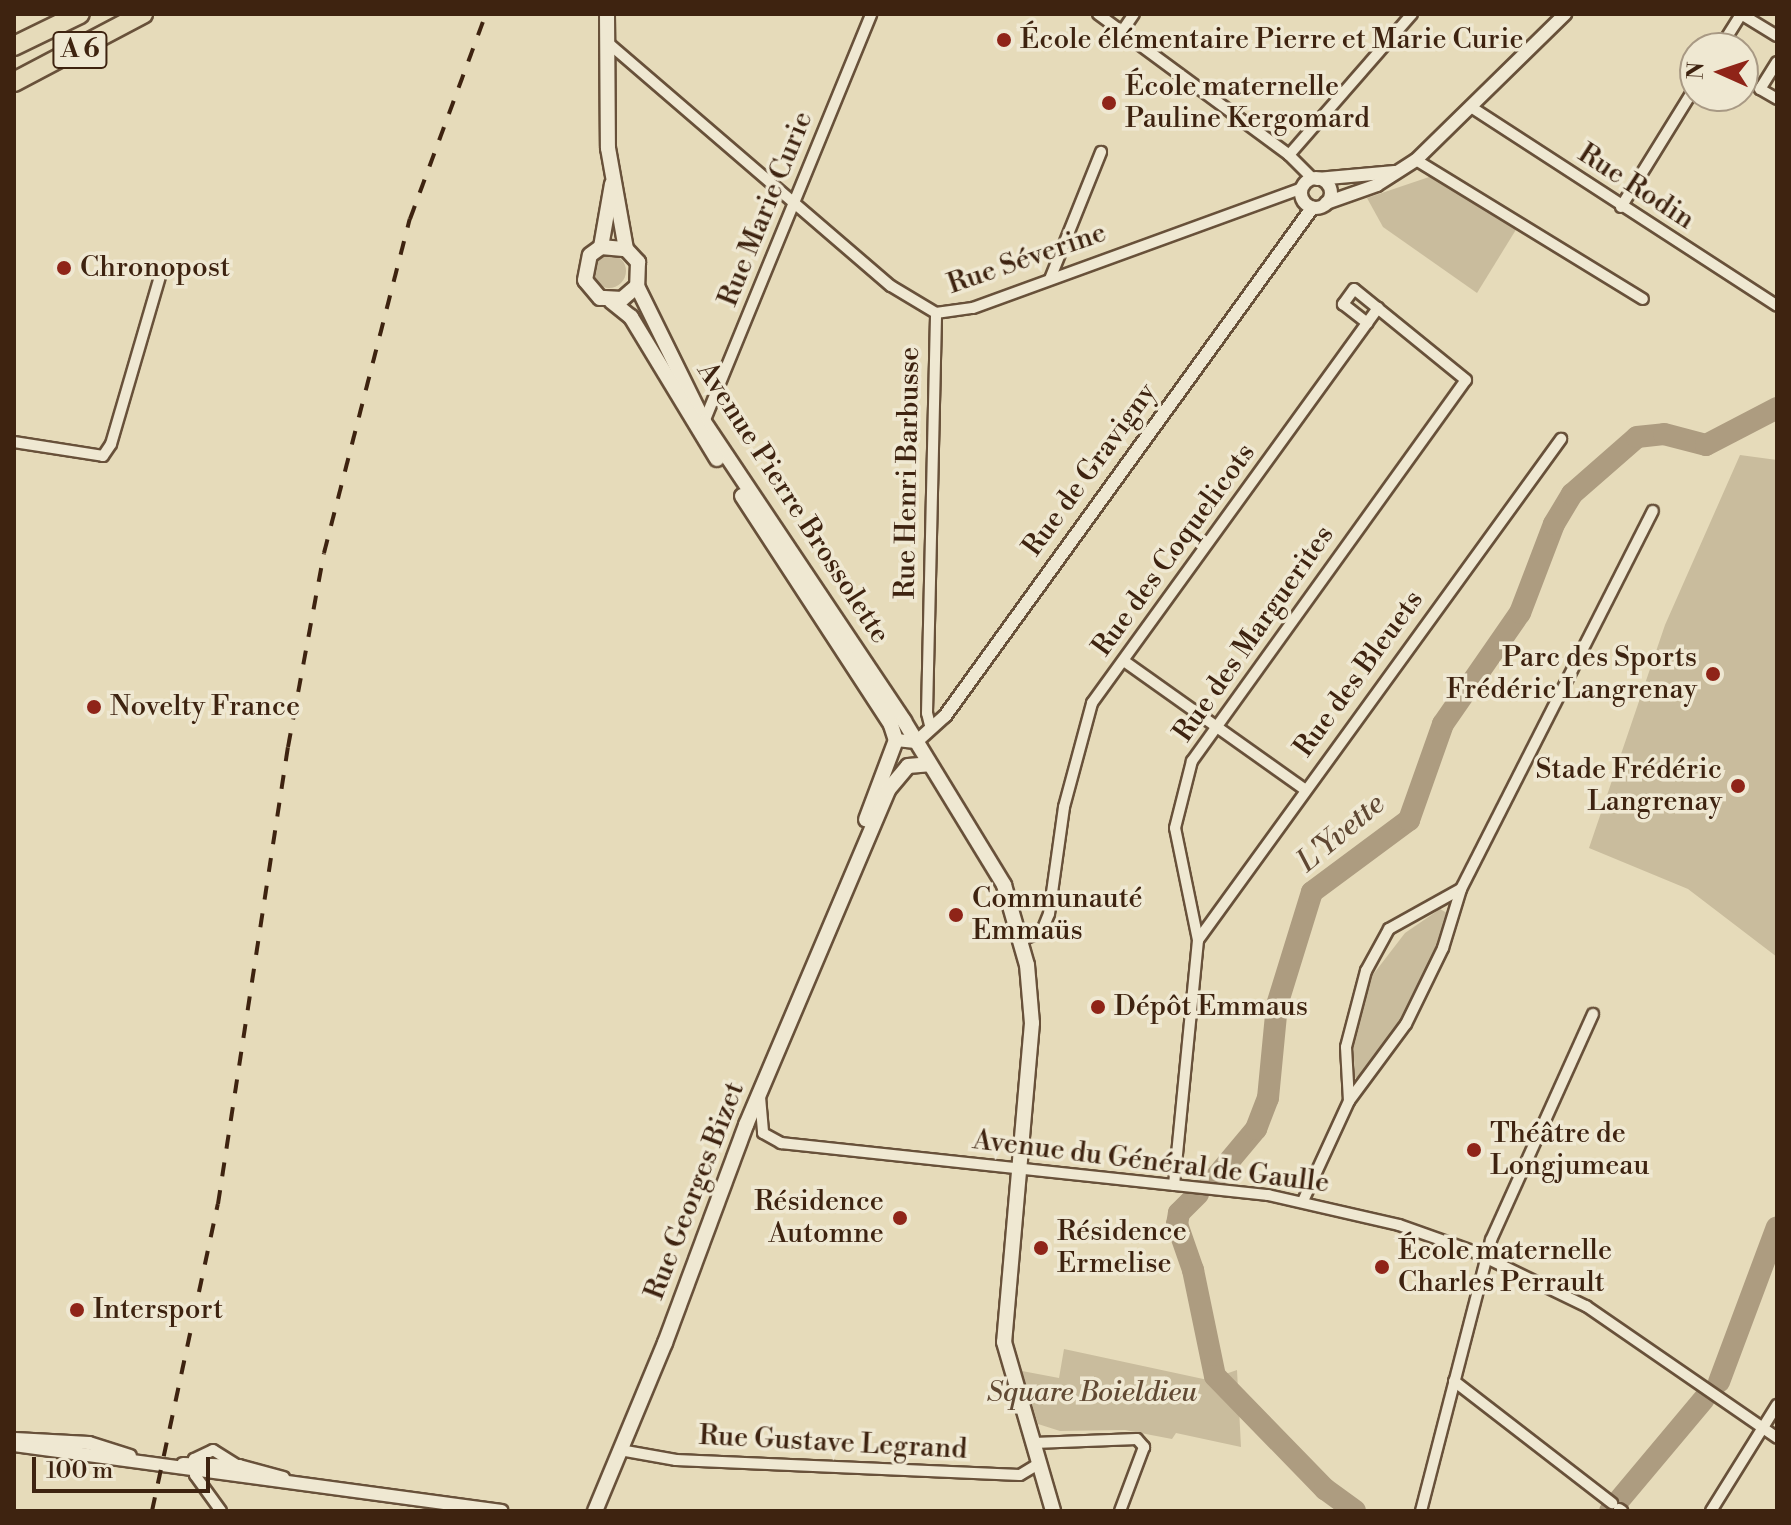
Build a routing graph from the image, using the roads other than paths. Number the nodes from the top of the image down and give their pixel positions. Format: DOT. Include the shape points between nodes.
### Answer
graph roads {
  1 [pos="80,14"];
  2 [pos="143,14"];
  3 [pos="607,14"];
  4 [pos="871,14"];
  5 [pos="1098,14"];
  6 [pos="1134,14"];
  7 [pos="1412,14"];
  8 [pos="1565,14"];
  9 [pos="1741,14"];
  10 [pos="1730,32"];
  11 [pos="1121,33"];
  12 [pos="1777,36"];
  13 [pos="605,41"];
  14 [pos="14,46"];
  15 [pos="1777,62"];
  16 [pos="14,82"];
  17 [pos="1777,99"];
  18 [pos="1471,107"];
  19 [pos="1680,112"];
  20 [pos="1101,152"];
  21 [pos="1289,155"];
  22 [pos="1416,160"];
  23 [pos="1398,172"];
  24 [pos="1315,179"];
  25 [pos="612,184"];
  26 [pos="1302,188"];
  27 [pos="795,203"];
  28 [pos="1326,203"];
  29 [pos="1621,207"];
  30 [pos="1312,208"];
  31 [pos="601,247"];
  32 [pos="626,249"];
  33 [pos="161,273"];
  34 [pos="1050,279"];
  35 [pos="637,286"];
  36 [pos="1643,299"];
  37 [pos="611,301"];
  38 [pos="1777,306"];
  39 [pos="1378,308"];
  40 [pos="936,313"];
  41 [pos="1367,323"];
  42 [pos="704,422"];
  43 [pos="1561,439"];
  44 [pos="14,442"];
  45 [pos="1653,511"];
  46 [pos="1124,661"];
  47 [pos="1216,723"];
  48 [pos="931,729"];
  49 [pos="896,740"];
  50 [pos="916,742"];
  51 [pos="929,764"];
  52 [pos="1304,789"];
  53 [pos="844,889"];
  54 [pos="1461,889"];
  55 [pos="1022,940"];
  56 [pos="1198,940"];
  57 [pos="1593,1014"];
  58 [pos="761,1092"];
  59 [pos="1349,1101"];
  60 [pos="1019,1170"];
  61 [pos="1174,1185"];
  62 [pos="1303,1201"];
  63 [pos="1486,1258"];
  64 [pos="1454,1381"];
  65 [pos="1777,1405"];
  66 [pos="1762,1427"];
  67 [pos="1777,1438"];
  68 [pos="14,1439"];
  69 [pos="1034,1443"];
  70 [pos="14,1445"];
  71 [pos="620,1450"];
  72 [pos="141,1460"];
  73 [pos="1040,1463"];
  74 [pos="194,1467"];
  75 [pos="1618,1508"];
  76 [pos="221,1511"];
  77 [pos="502,1511"];
  78 [pos="595,1511"];
  79 [pos="1053,1511"];
  80 [pos="1120,1511"];
  81 [pos="1421,1511"];
  82 [pos="1711,1511"];
  1 -- 14 [label="highway, A 6"];
  2 -- 16 [label="highway, A 6"];
  3 -- 13 [label="main road, Avenue Pierre Brossolette"];
  4 -- 27 [label="street, Rue Marie Curie"];
  5 -- 11 [label="street"];
  6 -- 11 [label="street"];
  7 -- 21 [label="street"];
  8 -- 18 [label="street"];
  9 -- 10 [label="street"];
  9 -- 12 [label="street"];
  11 -- 21 [label="street"];
  13 -- 25 [label="main road, Avenue Pierre Brossolette"];
  13 -- 27 [label="street"];
  15 -- 17 [label="street" via="1760,89"];
  18 -- 22 [label="street"];
  18 -- 29 [label="street, Rue Rodin"];
  19 -- 29 [label="street"];
  20 -- 34 [label="street"];
  21 -- 24 [label="street"];
  22 -- 23 [label="street"];
  22 -- 36 [label="street"];
  23 -- 24 [label="street"];
  23 -- 28 [label="street"];
  24 -- 26 [label="street"];
  24 -- 28 [label="street" via="1330,191"];
  25 -- 31 [label="main road, Avenue Pierre Brossolette"];
  25 -- 32 [label="main road, Avenue Pierre Brossolette"];
  26 -- 30 [label="street" via="1302,198"];
  26 -- 34 [label="street, Rue Séverine"];
  27 -- 40 [label="street, Rue Séverine" via="891,286"];
  27 -- 42 [label="street, Rue Marie Curie"];
  28 -- 30 [label="street"];
  29 -- 38 [label="street, Rue Rodin"];
  30 -- 48 [label="street, Rue de Gravigny"];
  31 -- 32 [label="main road"];
  31 -- 37 [label="main road, Avenue Pierre Brossolette" via="585,267 585,280 592,292"];
  32 -- 35 [label="main road, Avenue Pierre Brossolette" via="638,262"];
  33 -- 44 [label="street" via="111,444 103,456"];
  34 -- 40 [label="street, Rue Séverine" via="973,308"];
  35 -- 37 [label="main road"];
  35 -- 42 [label="main road, Avenue Pierre Brossolette"];
  37 -- 49 [label="main road, Avenue Pierre Brossolette" via="631,317"];
  39 -- 41 [label="street, Rue des Coquelicots"];
  39 -- 41 [label="street" via="1354,289 1348,297 1343,304"];
  39 -- 47 [label="street, Rue des Marguerites" via="1466,380"];
  40 -- 48 [label="street, Rue Henri Barbusse" via="927,713"];
  41 -- 46 [label="street, Rue des Coquelicots"];
  42 -- 50 [label="main road, Avenue Pierre Brossolette"];
  43 -- 52 [label="street, Rue des Bleuets"];
  45 -- 54 [label="street"];
  46 -- 47 [label="street"];
  46 -- 55 [label="street, Rue des Coquelicots" via="1085,722 1064,807 1046,924"];
  47 -- 52 [label="street"];
  47 -- 56 [label="street, Rue des Marguerites" via="1192,761 1175,828"];
  48 -- 50 [label="street, Rue de Gravigny"];
  49 -- 50 [label="street"];
  49 -- 53 [label="main road, Rue Georges Bizet"];
  50 -- 51 [label="main road, Avenue Pierre Brossolette"];
  51 -- 53 [label="main road, Rue Georges Bizet" via="908,766 897,776"];
  51 -- 55 [label="main road, Avenue Pierre Brossolette" via="997,867"];
  52 -- 56 [label="street, Rue des Bleuets"];
  53 -- 58 [label="main road, Rue Georges Bizet"];
  54 -- 59 [label="street" via="1443,948 1406,1024"];
  54 -- 59 [label="street" via="1389,929 1366,971 1348,1036"];
  55 -- 60 [label="main road, Avenue Pierre Brossolette" via="1032,1038"];
  56 -- 61 [label="street, Rue des Marguerites"];
  57 -- 63 [label="street"];
  58 -- 60 [label="street, Avenue du Général de Gaulle" via="760,1124 776,1142"];
  58 -- 71 [label="main road, Rue Georges Bizet"];
  59 -- 62 [label="street"];
  60 -- 61 [label="street, Avenue du Général de Gaulle"];
  60 -- 69 [label="main road, Avenue Pierre Brossolette" via="1004,1342"];
  61 -- 62 [label="street, Avenue du Général de Gaulle"];
  62 -- 63 [label="street, Avenue du Général de Gaulle" via="1399,1225"];
  63 -- 64 [label="street"];
  63 -- 66 [label="street, Avenue du Général de Gaulle" via="1597,1312"];
  64 -- 75 [label="street"];
  64 -- 81 [label="street"];
  65 -- 66 [label="street"];
  66 -- 67 [label="street, Avenue du Général de Gaulle"];
  66 -- 82 [label="street"];
  68 -- 72 [label="street" via="89,1443"];
  69 -- 73 [label="main road, Avenue Pierre Brossolette"];
  69 -- 80 [label="street" via="1137,1439 1144,1447"];
  70 -- 72 [label="street"];
  71 -- 73 [label="street, Rue Gustave Legrand" via="676,1460 1005,1475 1026,1474"];
  71 -- 78 [label="main road, Rue Georges Bizet"];
  72 -- 74 [label="street"];
  73 -- 79 [label="main road, Avenue Pierre Brossolette"];
  74 -- 76 [label="street"];
  74 -- 77 [label="street"];
}
